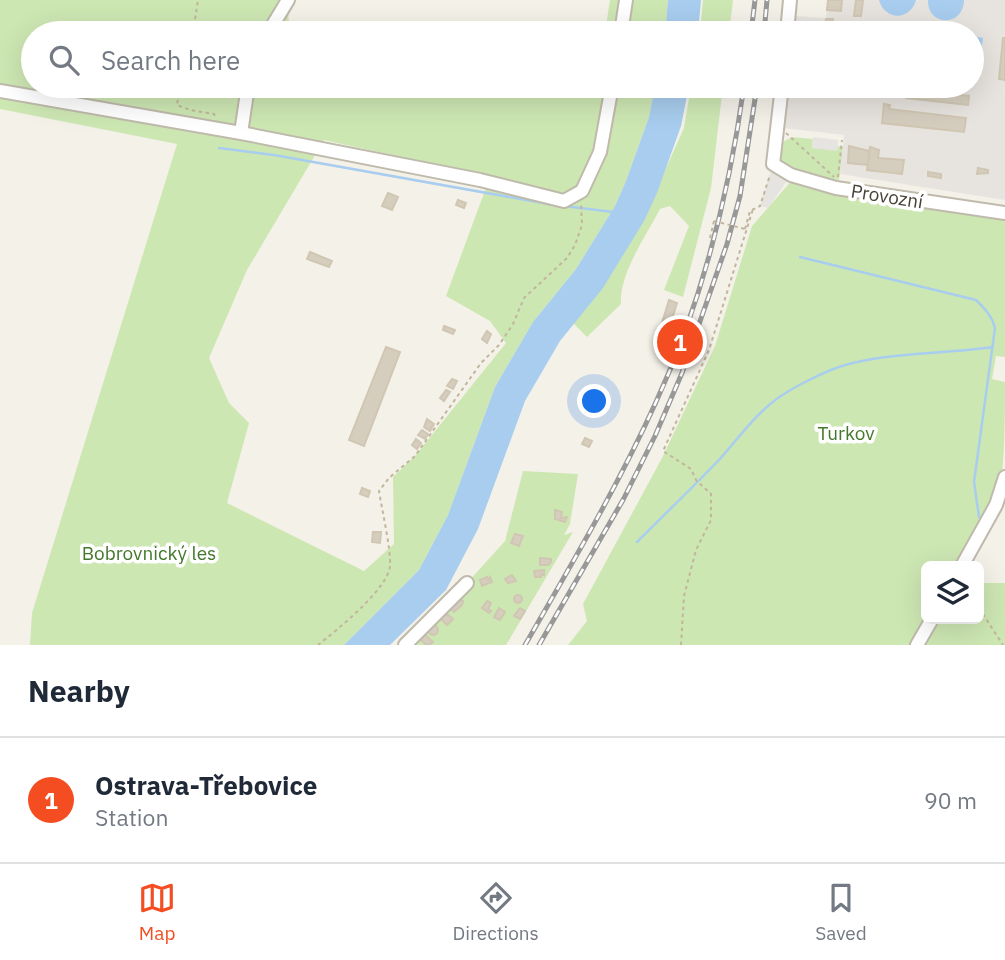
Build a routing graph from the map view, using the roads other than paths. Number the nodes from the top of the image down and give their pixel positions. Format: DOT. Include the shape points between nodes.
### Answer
graph roads {
  1 [pos="288,0"];
  2 [pos="626,0"];
  3 [pos="790,0"];
  4 [pos="275,21"];
  5 [pos="623,21"];
  6 [pos="788,21"];
  7 [pos="0,91"];
  8 [pos="21,95"];
  9 [pos="39,98"];
  10 [pos="246,98"];
  11 [pos="610,98"];
  12 [pos="781,98"];
  13 [pos="241,134"];
  14 [pos="1005,213"];
  15 [pos="1005,477"];
  16 [pos="965,561"];
  17 [pos="467,583"];
  18 [pos="929,624"];
  19 [pos="405,645"];
  20 [pos="917,645"];
  1 -- 4 [label="street"];
  2 -- 5 [label="street"];
  3 -- 6 [label="street"];
  7 -- 8 [label="street"];
  9 -- 13 [label="street"];
  10 -- 13 [label="street"];
  11 -- 13 [label="street" via="600,152 580,194 564,201 480,180"];
  12 -- 14 [label="street, Provozní" via="773,163 791,176 836,188"];
  15 -- 16 [label="street" via="996,505"];
  17 -- 19 [label="street"];
  18 -- 20 [label="street"];
}
